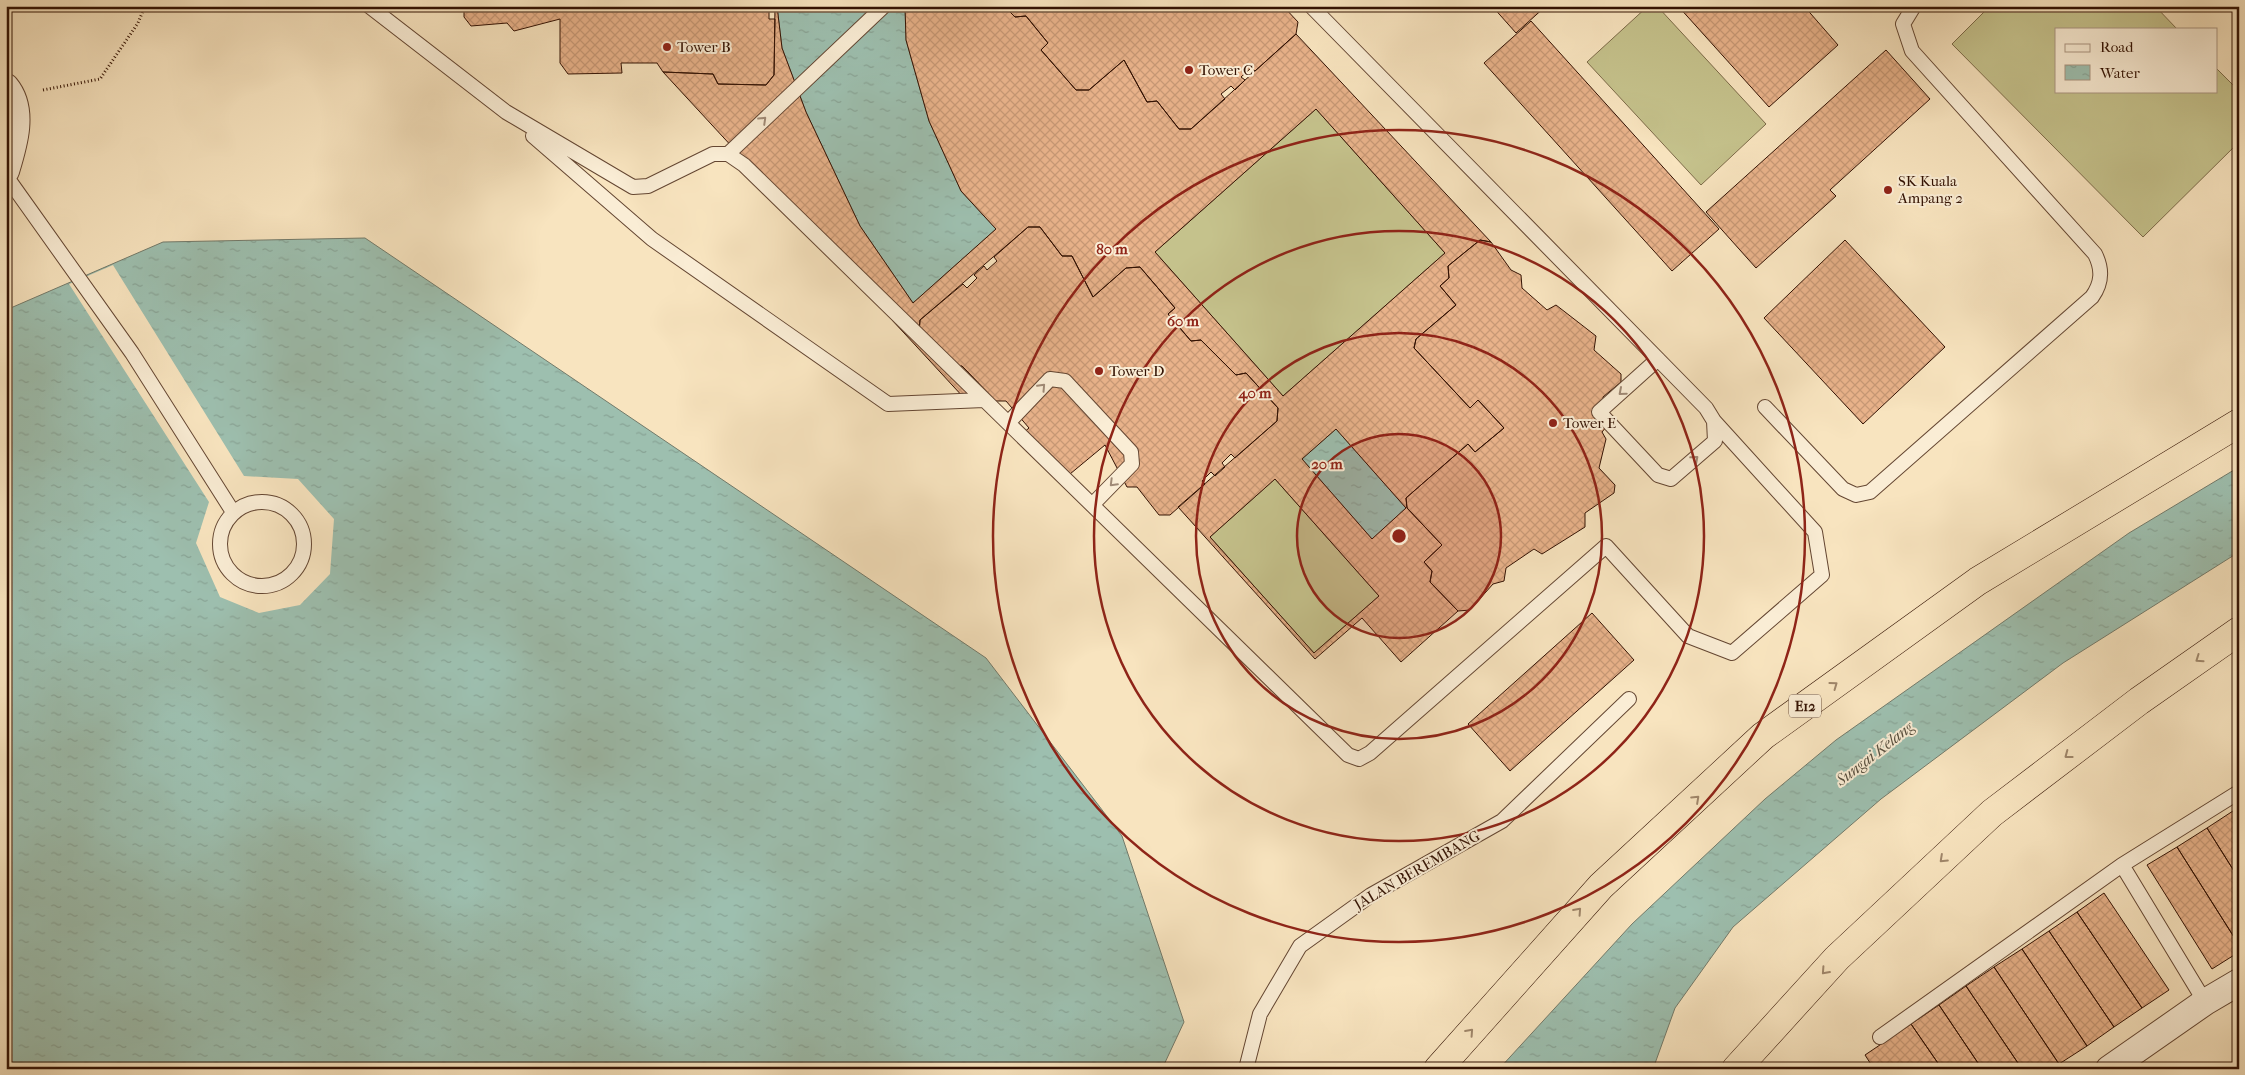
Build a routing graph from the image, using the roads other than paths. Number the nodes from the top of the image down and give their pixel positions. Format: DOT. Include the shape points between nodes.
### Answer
graph roads {
  1 [pos="369,6"];
  2 [pos="884,6"];
  3 [pos="1311,6"];
  4 [pos="1914,6"];
  5 [pos="10,91"];
  6 [pos="506,112"];
  7 [pos="728,154"];
  8 [pos="6,171"];
  9 [pos="6,176"];
  10 [pos="1658,360"];
  11 [pos="984,400"];
  12 [pos="1765,407"];
  13 [pos="1714,421"];
  14 [pos="1008,423"];
  15 [pos="2239,423"];
  16 [pos="1092,505"];
  17 [pos="233,512"];
  18 [pos="2239,631"];
  19 [pos="1629,699"];
  20 [pos="2239,792"];
  21 [pos="2122,865"];
  22 [pos="2239,982"];
  23 [pos="2204,1002"];
  24 [pos="1880,1037"];
  25 [pos="1246,1069"];
  26 [pos="1438,1069"];
  27 [pos="1736,1069"];
  28 [pos="2109,1069"];
  1 -- 6 [label="lane"];
  7 -- 2 [label="lane, one-way"];
  3 -- 10 [label="lane"];
  4 -- 12 [label="lane" via="1903,24 1912,51 2095,254 2100,264 2098,288 2084,304 1870,492 1849,493 1843,489"];
  5 -- 8 [label="street" via="17,137"];
  6 -- 7 [label="lane" via="633,187 648,186 712,154"];
  6 -- 11 [label="lane" via="652,239 888,404"];
  7 -- 11 [label="lane" via="744,165"];
  9 -- 17 [label="lane" via="132,353"];
  10 -- 13 [label="lane" via="1706,408"];
  10 -- 13 [label="lane, one-way" via="1599,412 1658,476 1671,479 1715,441"];
  11 -- 14 [label="lane"];
  13 -- 16 [label="lane" via="1815,532 1822,575 1732,653 1688,636 1606,546 1370,753 1359,759 1348,755"];
  14 -- 16 [label="lane"];
  14 -- 16 [label="lane, one-way" via="1050,379 1065,381 1130,452 1132,464"];
  26 -- 15 [label="highway, E12, one-way" via="1601,886 1763,736 1978,581"];
  17 -- 17 [label="lane" via="246,504 260,501 288,509 304,534 300,563 291,575 279,583 264,586 249,585 236,578 220,553 224,524"];
  18 -- 27 [label="highway, one-way" via="2139,701 1992,814 1837,958"];
  19 -- 25 [label="lane, JALAN BEREMBANG" via="1502,821 1371,894 1300,946 1260,1014"];
  20 -- 21 [label="lane"];
  21 -- 23 [label="lane"];
  21 -- 24 [label="lane"];
  22 -- 23 [label="street"];
  23 -- 28 [label="street"];
}
